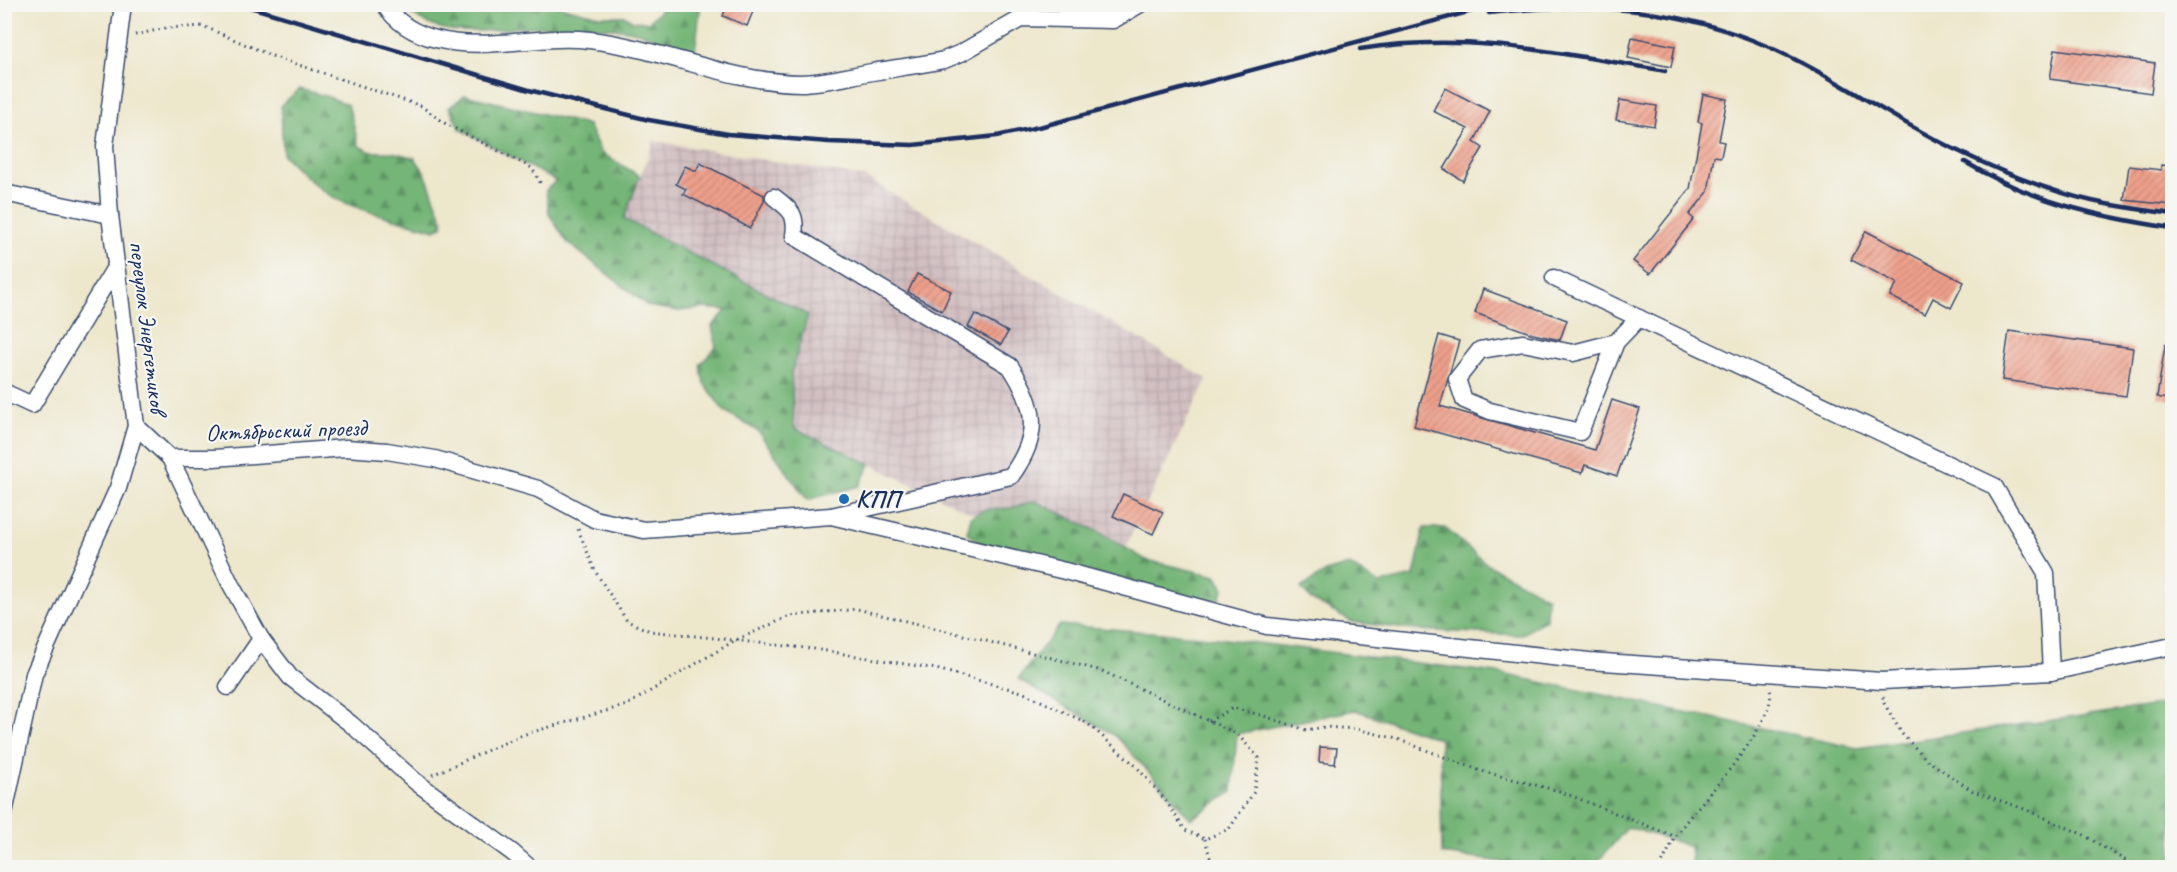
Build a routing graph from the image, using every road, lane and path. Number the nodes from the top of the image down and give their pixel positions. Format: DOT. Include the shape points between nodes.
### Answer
graph roads {
  1 [pos="123,4"];
  2 [pos="384,4"];
  3 [pos="1140,4"];
  4 [pos="118,39"];
  5 [pos="541,184"];
  6 [pos="4,193"];
  7 [pos="774,197"];
  8 [pos="110,215"];
  9 [pos="116,266"];
  10 [pos="1554,278"];
  11 [pos="1639,318"];
  12 [pos="1616,342"];
  13 [pos="4,392"];
  14 [pos="136,426"];
  15 [pos="170,458"];
  16 [pos="569,506"];
  17 [pos="831,516"];
  18 [pos="261,639"];
  19 [pos="734,641"];
  20 [pos="2172,646"];
  21 [pos="2051,672"];
  22 [pos="1766,673"];
  23 [pos="1882,681"];
  24 [pos="228,687"];
  25 [pos="1209,721"];
  26 [pos="416,782"];
  27 [pos="4,813"];
  28 [pos="1676,837"];
  29 [pos="1205,839"];
  30 [pos="530,867"];
  31 [pos="1213,867"];
  32 [pos="1660,867"];
  33 [pos="2137,867"];
  1 -- 4 [label="street, переулок Энергетиков"];
  2 -- 3 [label="street" via="411,29 448,42 592,40 721,72 804,83 944,60 1022,18 1113,20"];
  4 -- 5 [label="path" via="166,28 203,26 272,56 421,106 446,124 532,168"];
  4 -- 8 [label="street, переулок Энергетиков" via="105,146"];
  6 -- 8 [label="street"];
  7 -- 17 [label="street" via="792,211 794,236 1010,366 1024,387 1034,428 1023,460 1011,476"];
  8 -- 9 [label="street, переулок Энергетиков"];
  9 -- 13 [label="street" via="32,405"];
  9 -- 14 [label="street, переулок Энергетиков"];
  10 -- 11 [label="street"];
  11 -- 12 [label="street"];
  11 -- 21 [label="street" via="1994,486 2046,573"];
  12 -- 12 [label="street" via="1580,432 1490,411 1464,400 1457,379 1480,350 1522,343 1573,353"];
  14 -- 15 [label="street"];
  14 -- 27 [label="street, переулок Энергетиков" via="118,488 34,674"];
  15 -- 16 [label="street, Октябрьский проезд" via="346,448 387,451 435,459 538,489"];
  15 -- 18 [label="street"];
  16 -- 17 [label="street, Октябрьский проезд" via="594,519 644,530"];
  16 -- 19 [label="path" via="595,571 627,621 650,631"];
  17 -- 22 [label="street" via="1065,571 1267,626 1589,661"];
  18 -- 24 [label="street"];
  18 -- 26 [label="street" via="290,677"];
  19 -- 25 [label="path" via="790,616 856,609 1102,671"];
  19 -- 26 [label="path" via="627,705 522,735"];
  19 -- 29 [label="path" via="814,649 936,669 1022,692 1087,723 1136,766 1167,801 1185,830"];
  20 -- 21 [label="street"];
  21 -- 23 [label="street"];
  22 -- 23 [label="street"];
  22 -- 28 [label="path" via="1772,696 1765,718"];
  23 -- 33 [label="path" via="1884,703 1902,734 1927,760 1973,790 2084,835"];
  25 -- 28 [label="path" via="1233,708 1306,730 1357,729 1396,739 1481,771 1559,791"];
  25 -- 29 [label="path" via="1237,734 1259,758 1254,792 1229,829"];
  26 -- 30 [label="street"];
  28 -- 32 [label="path"];
  29 -- 31 [label="path"];
}
